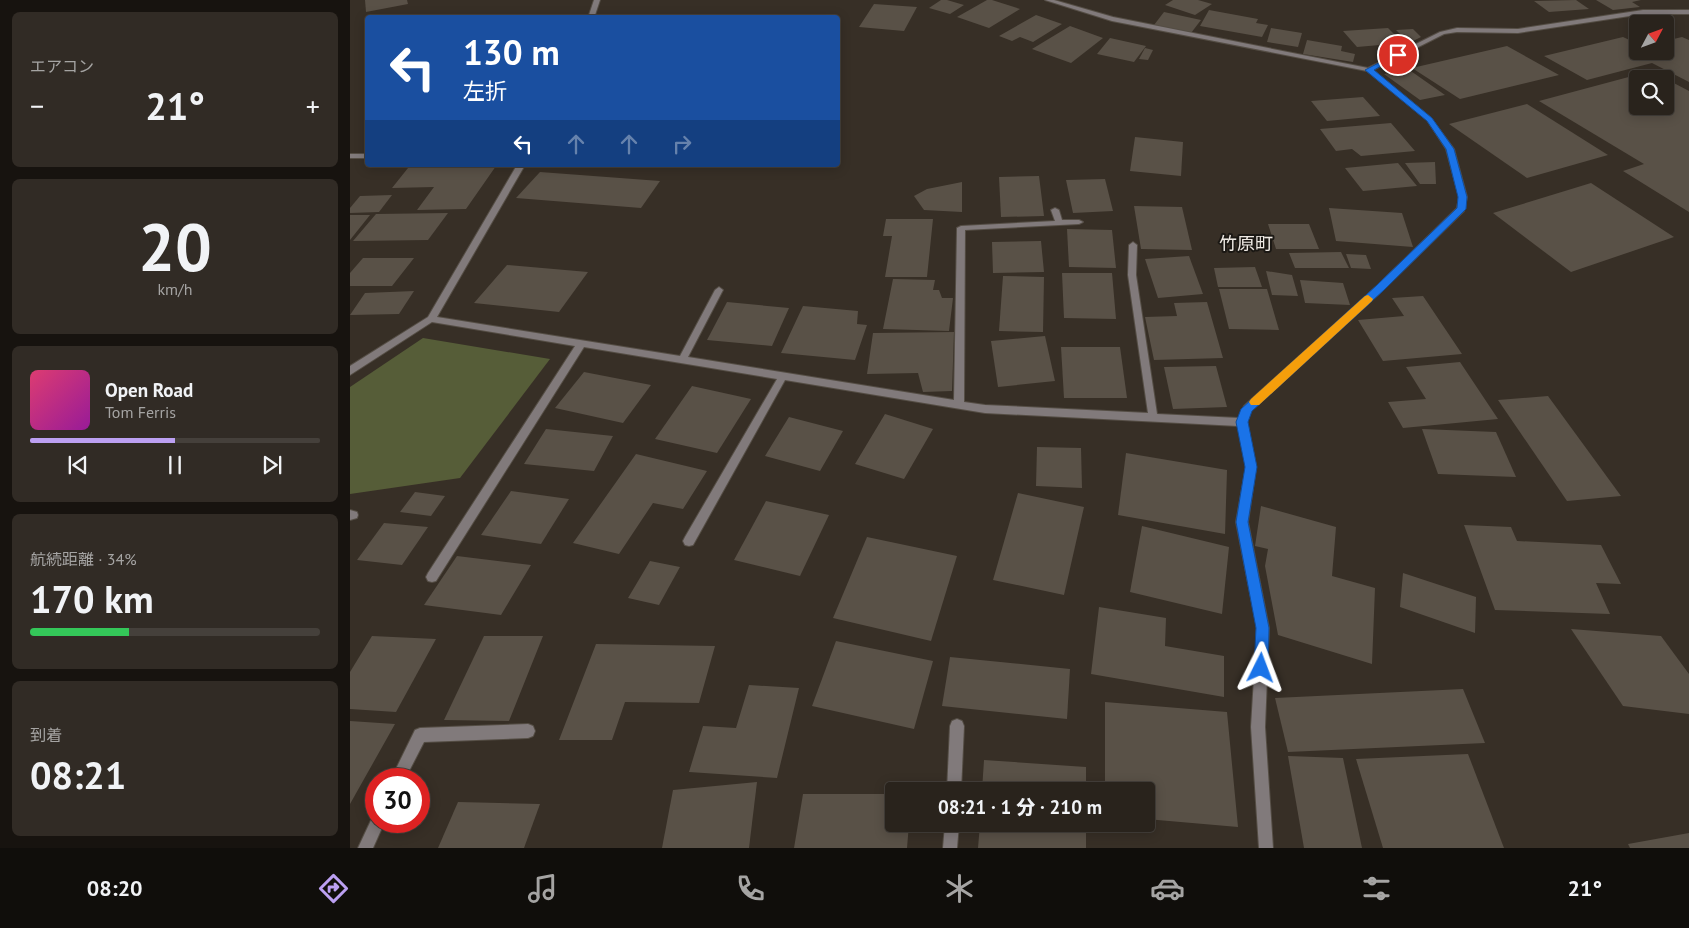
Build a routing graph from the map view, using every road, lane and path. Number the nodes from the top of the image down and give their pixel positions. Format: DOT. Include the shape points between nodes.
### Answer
graph roads {
  1 [pos="597,0"];
  2 [pos="1048,0"];
  3 [pos="1689,12"];
  4 [pos="592,15"];
  5 [pos="1369,70"];
  6 [pos="350,156"];
  7 [pos="365,156"];
  8 [pos="520,167"];
  9 [pos="1055,210"];
  10 [pos="1059,222"];
  11 [pos="1079,222"];
  12 [pos="1133,245"];
  13 [pos="719,290"];
  14 [pos="431,319"];
  15 [pos="582,343"];
  16 [pos="683,359"];
  17 [pos="350,372"];
  18 [pos="783,376"];
  19 [pos="959,404"];
  20 [pos="1153,417"];
  21 [pos="1242,422"];
  22 [pos="689,540"];
  23 [pos="432,577"];
  24 [pos="957,726"];
  25 [pos="528,731"];
  26 [pos="403,768"];
  27 [pos="954,782"];
  28 [pos="951,832"];
  29 [pos="372,833"];
  30 [pos="365,848"];
  31 [pos="950,848"];
  32 [pos="1266,848"];
  1 -- 4 [label="street"];
  2 -- 5 [label="street" via="1112,19"];
  3 -- 5 [label="street" via="1643,12 1518,31 1457,30 1442,33"];
  5 -- 21 [label="street" via="1429,119 1450,149 1463,197 1461,209 1247,409"];
  6 -- 7 [label="street"];
  8 -- 14 [label="street"];
  9 -- 10 [label="street"];
  10 -- 11 [label="street"];
  10 -- 19 [label="street" via="961,228"];
  12 -- 20 [label="street" via="1132,275"];
  13 -- 16 [label="street"];
  14 -- 15 [label="street"];
  14 -- 17 [label="street"];
  15 -- 16 [label="street"];
  15 -- 23 [label="street"];
  16 -- 18 [label="street"];
  18 -- 19 [label="street"];
  18 -- 22 [label="street"];
  19 -- 20 [label="street" via="985,409"];
  20 -- 21 [label="street"];
  21 -- 32 [label="street" via="1251,467 1242,522 1262,628 1258,727"];
  24 -- 27 [label="street"];
  25 -- 26 [label="street" via="420,734"];
  28 -- 31 [label="street"];
  29 -- 30 [label="street"];
}
